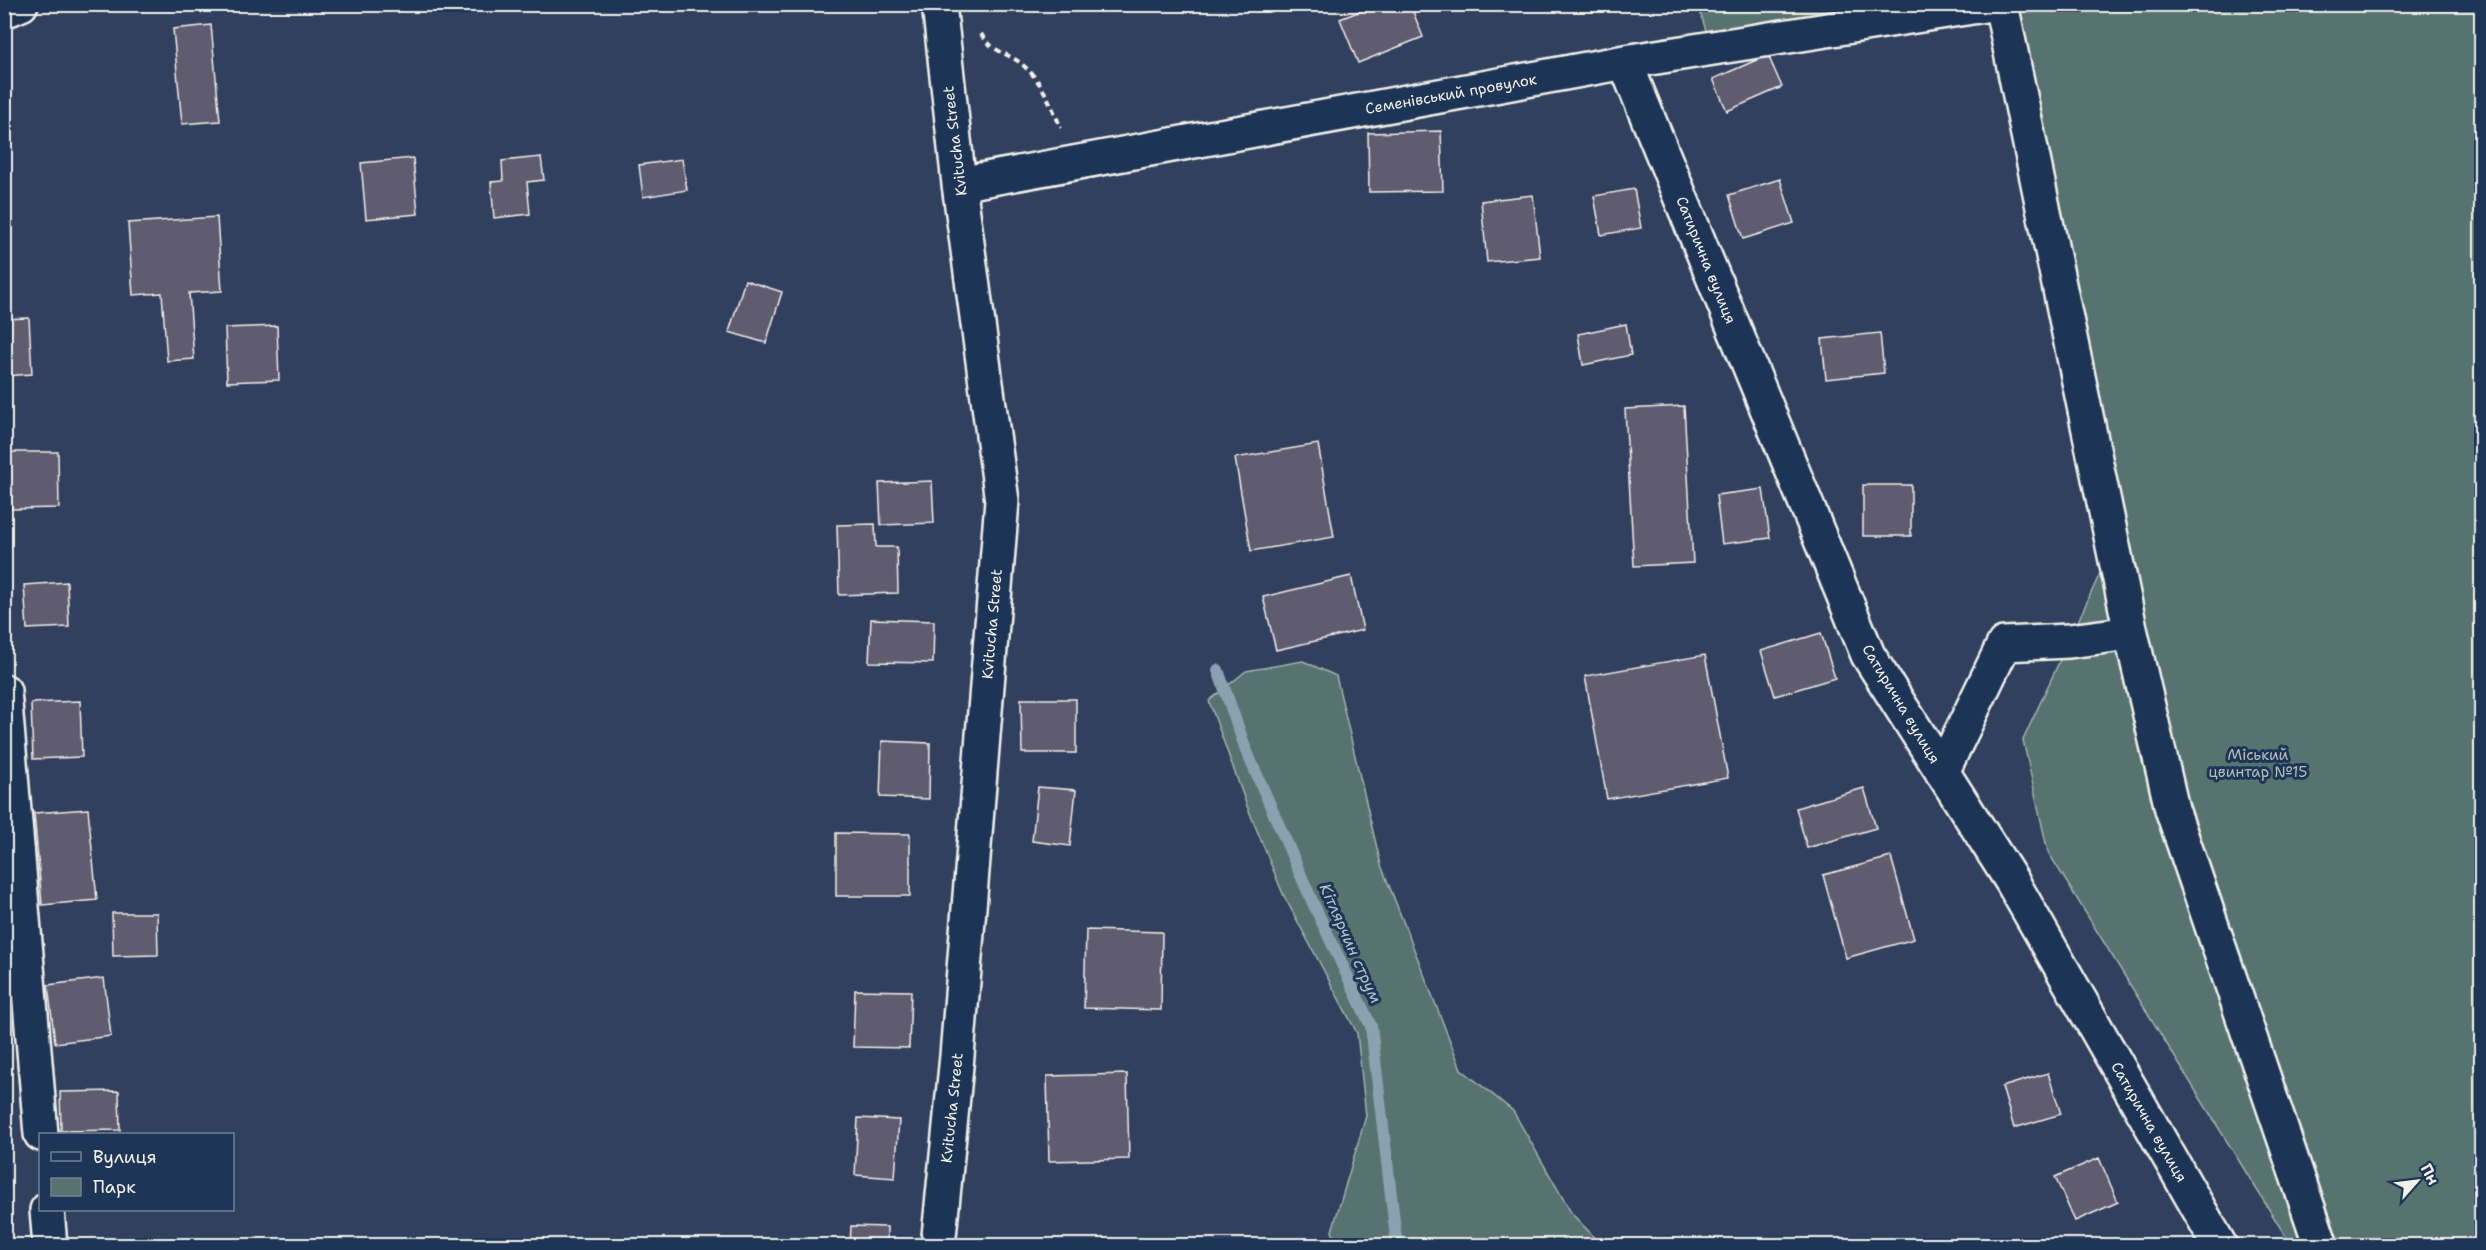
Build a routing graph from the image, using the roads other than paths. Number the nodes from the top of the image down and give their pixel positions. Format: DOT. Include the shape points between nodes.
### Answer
graph roads {
  1 [pos="21,4"];
  2 [pos="939,4"];
  3 [pos="1991,4"];
  4 [pos="2001,4"];
  5 [pos="1943,8"];
  6 [pos="4,11"];
  7 [pos="1625,62"];
  8 [pos="959,184"];
  9 [pos="2131,633"];
  10 [pos="4,691"];
  11 [pos="1942,772"];
  12 [pos="41,1133"];
  13 [pos="47,1211"];
  14 [pos="50,1245"];
  15 [pos="938,1245"];
  16 [pos="2220,1245"];
  17 [pos="2321,1245"];
  1 -- 6 [label="street"];
  2 -- 8 [label="street, Kvitucha Street"];
  3 -- 5 [label="street, Семенівський провулок"];
  4 -- 9 [label="street"];
  5 -- 7 [label="street, Семенівський провулок"];
  7 -- 8 [label="street, Семенівський провулок"];
  7 -- 11 [label="street, Сатирична вулиця" via="1868,655"];
  8 -- 15 [label="street, Kvitucha Street" via="1002,501"];
  9 -- 11 [label="street" via="2004,644"];
  9 -- 17 [label="street" via="2172,809"];
  10 -- 12 [label="street"];
  11 -- 16 [label="street, Сатирична вулиця" via="2013,883"];
  13 -- 14 [label="street"];
}
